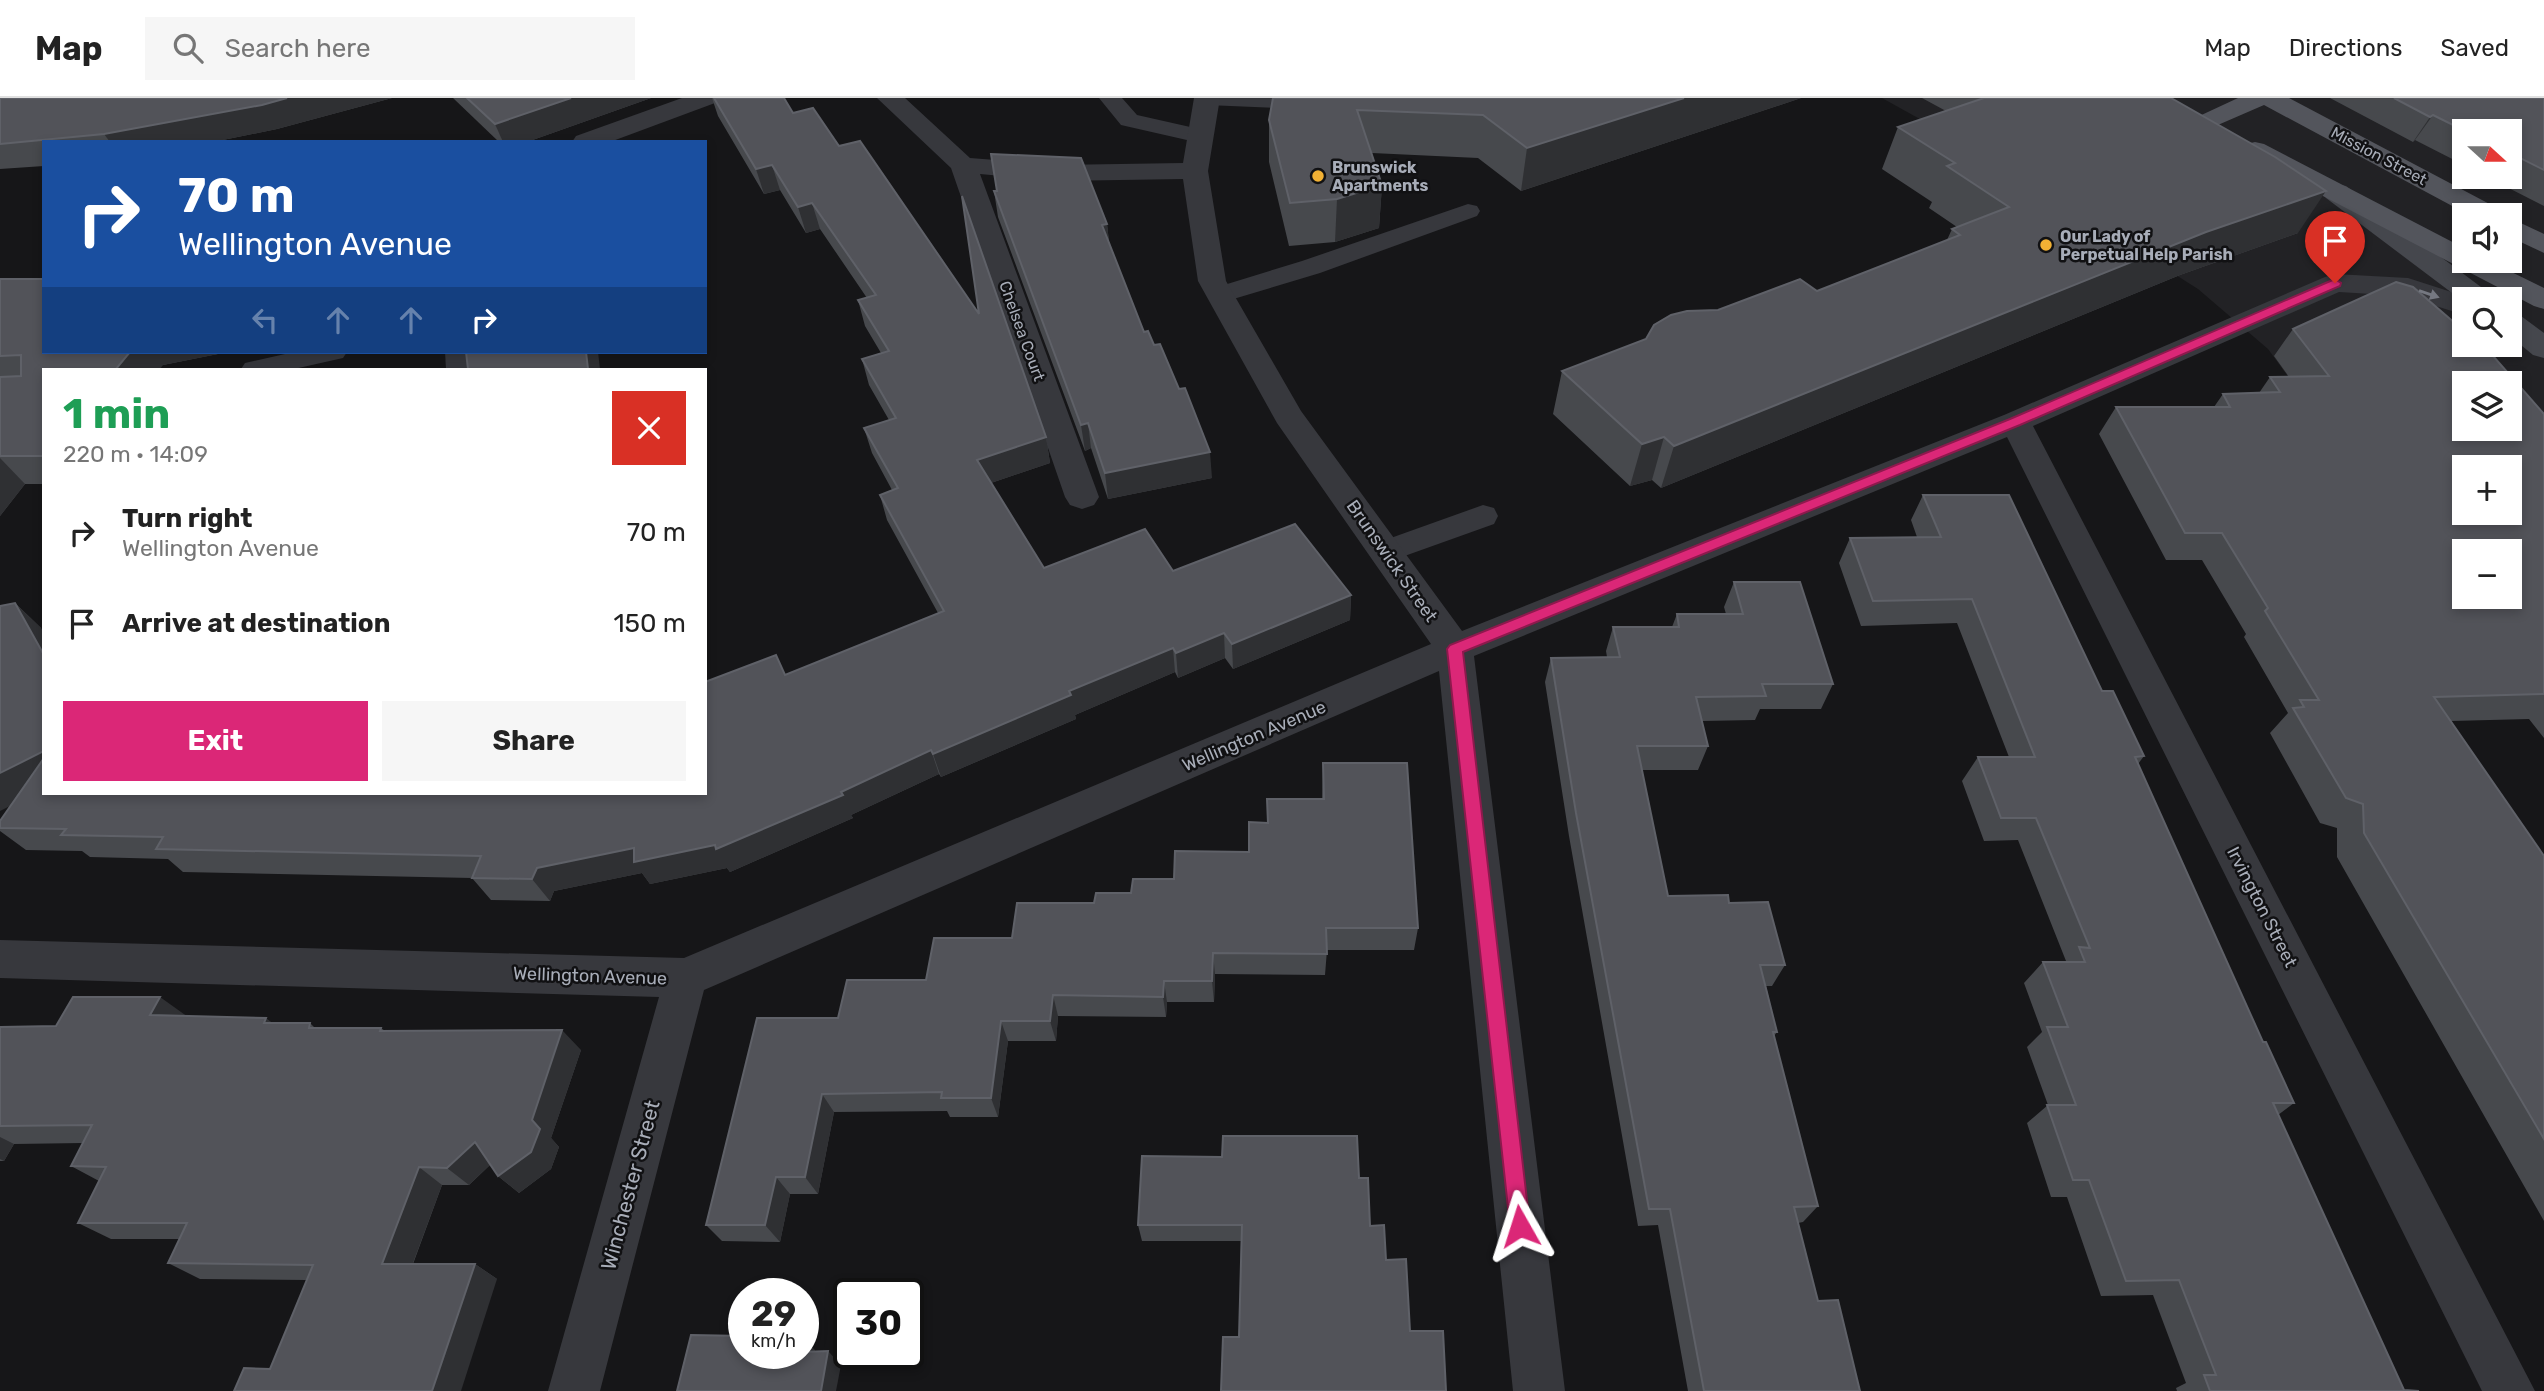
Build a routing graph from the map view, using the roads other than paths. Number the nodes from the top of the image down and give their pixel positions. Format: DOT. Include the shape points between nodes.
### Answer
graph roads {
  1 [pos="706,98"];
  2 [pos="890,98"];
  3 [pos="1110,98"];
  4 [pos="1208,98"];
  5 [pos="2259,98"];
  6 [pos="2270,98"];
  7 [pos="1280,101"];
  8 [pos="590,140"];
  9 [pos="1198,153"];
  10 [pos="963,165"];
  11 [pos="2336,192"];
  12 [pos="2467,203"];
  13 [pos="1468,211"];
  14 [pos="2522,233"];
  15 [pos="2544,245"];
  16 [pos="2452,253"];
  17 [pos="2491,273"];
  18 [pos="2463,287"];
  19 [pos="1220,295"];
  20 [pos="2544,300"];
  21 [pos="2452,302"];
  22 [pos="2522,331"];
  23 [pos="2544,348"];
  24 [pos="324,354"];
  25 [pos="260,368"];
  26 [pos="2015,422"];
  27 [pos="1082,497"];
  28 [pos="1483,516"];
  29 [pos="1385,552"];
  30 [pos="1455,649"];
  31 [pos="0,959"];
  32 [pos="686,978"];
  33 [pos="574,1391"];
  34 [pos="1539,1391"];
  35 [pos="2510,1391"];
  1 -- 8 [label="street"];
  2 -- 10 [label="street, Chelsea Court"];
  3 -- 9 [label="lane" via="1129,120"];
  4 -- 7 [label="lane"];
  4 -- 9 [label="street, Brunswick Street"];
  5 -- 11 [label="main road" via="2193,118"];
  6 -- 12 [label="main road, Mission Street"];
  9 -- 10 [label="street" via="1057,173"];
  9 -- 19 [label="street, Brunswick Street" via="1212,281"];
  10 -- 27 [label="street, Chelsea Court"];
  11 -- 16 [label="main road"];
  11 -- 18 [label="main road"];
  13 -- 19 [label="lane"];
  14 -- 15 [label="main road"];
  17 -- 20 [label="main road"];
  19 -- 29 [label="street, Brunswick Street" via="1288,416"];
  26 -- 21 [label="street, Wellington Avenue, one-way" via="2335,283 2407,287"];
  22 -- 23 [label="main road"];
  24 -- 25 [label="lane"];
  26 -- 30 [label="street, Wellington Avenue"];
  26 -- 35 [label="street, Irvington Street"];
  28 -- 29 [label="lane"];
  29 -- 30 [label="street, Brunswick Street"];
  30 -- 32 [label="street, Wellington Avenue"];
  30 -- 34 [label="street, Brunswick Street"];
  31 -- 32 [label="street, Wellington Avenue"];
  32 -- 33 [label="street, Winchester Street"];
}
